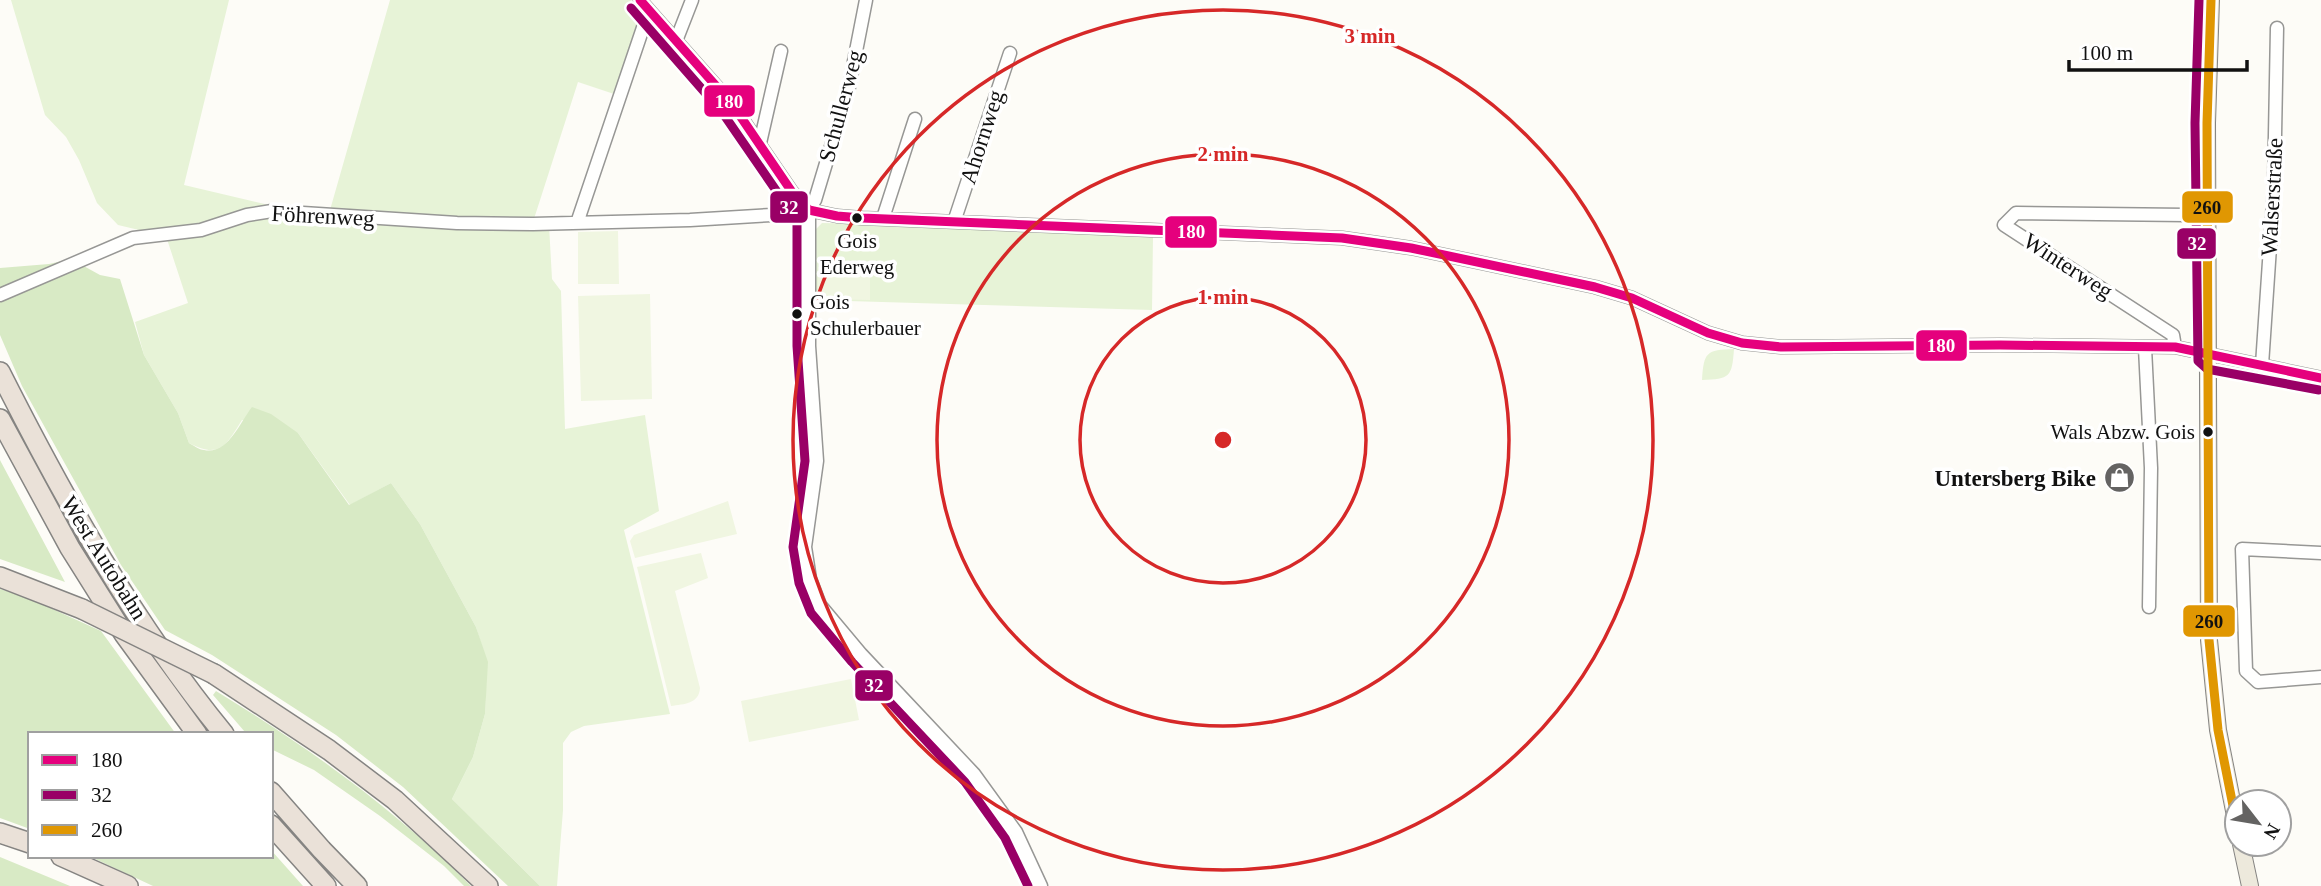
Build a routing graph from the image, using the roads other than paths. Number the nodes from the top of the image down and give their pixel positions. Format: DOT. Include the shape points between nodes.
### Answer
graph roads {
  1 [pos="692,0"];
  2 [pos="866,0"];
  3 [pos="2211,0"];
  4 [pos="644,5"];
  5 [pos="2277,28"];
  6 [pos="676,40"];
  7 [pos="781,51"];
  8 [pos="1010,53"];
  9 [pos="915,119"];
  10 [pos="760,142"];
  11 [pos="809,210"];
  12 [pos="2187,215"];
  13 [pos="883,218"];
  14 [pos="954,222"];
  15 [pos="578,223"];
  16 [pos="0,295"];
  17 [pos="2145,348"];
  18 [pos="2175,348"];
  19 [pos="2210,356"];
  20 [pos="2262,365"];
  21 [pos="0,372"];
  22 [pos="2321,379"];
  23 [pos="0,419"];
  24 [pos="2321,553"];
  25 [pos="0,577"];
  26 [pos="2149,607"];
  27 [pos="2321,677"];
  28 [pos="196,732"];
  29 [pos="222,732"];
  30 [pos="2229,788"];
  31 [pos="273,794"];
  32 [pos="273,827"];
  33 [pos="0,833"];
  34 [pos="28,842"];
  35 [pos="65,858"];
  36 [pos="2244,858"];
  37 [pos="128,886"];
  38 [pos="326,886"];
  39 [pos="358,886"];
  40 [pos="488,886"];
  41 [pos="1041,886"];
  42 [pos="2250,886"];
  1 -- 6 [label="street"];
  2 -- 11 [label="street, Schullerweg" via="849,87"];
  3 -- 19 [label="main road" via="2207,123"];
  4 -- 6 [label="street"];
  4 -- 15 [label="street"];
  5 -- 20 [label="street, Walserstraße" via="2274,188"];
  6 -- 10 [label="street"];
  7 -- 10 [label="street"];
  8 -- 14 [label="street, Ahornweg"];
  9 -- 13 [label="street"];
  10 -- 11 [label="street"];
  11 -- 13 [label="street, Föhrenweg"];
  11 -- 15 [label="street, Föhrenweg"];
  11 -- 41 [label="street" via="809,346 817,461 805,547 810,579 820,604 861,653 974,774 1016,832"];
  12 -- 18 [label="street, Winterweg" via="2016,213 2004,225 2173,335"];
  13 -- 14 [label="street, Föhrenweg"];
  14 -- 17 [label="street, Föhrenweg" via="1372,241 1595,287 1708,332 1759,346"];
  15 -- 16 [label="street, Föhrenweg" via="457,223 272,211 201,230 133,238"];
  17 -- 18 [label="street, Föhrenweg"];
  17 -- 26 [label="street" via="2151,468"];
  18 -- 19 [label="street, Föhrenweg"];
  19 -- 20 [label="street"];
  19 -- 30 [label="main road" via="2209,640 2217,730"];
  20 -- 22 [label="street"];
  21 -- 29 [label="highway, West Autobahn" via="85,532"];
  23 -- 28 [label="highway, West Autobahn" via="117,624"];
  24 -- 27 [label="street" via="2242,549 2246,671 2258,682"];
  25 -- 40 [label="highway, bridge" via="82,609 214,674 395,800"];
  31 -- 39 [label="highway"];
  32 -- 38 [label="highway"];
  33 -- 34 [label="highway"];
  35 -- 37 [label="highway"];
  36 -- 42 [label="main road"];
}
